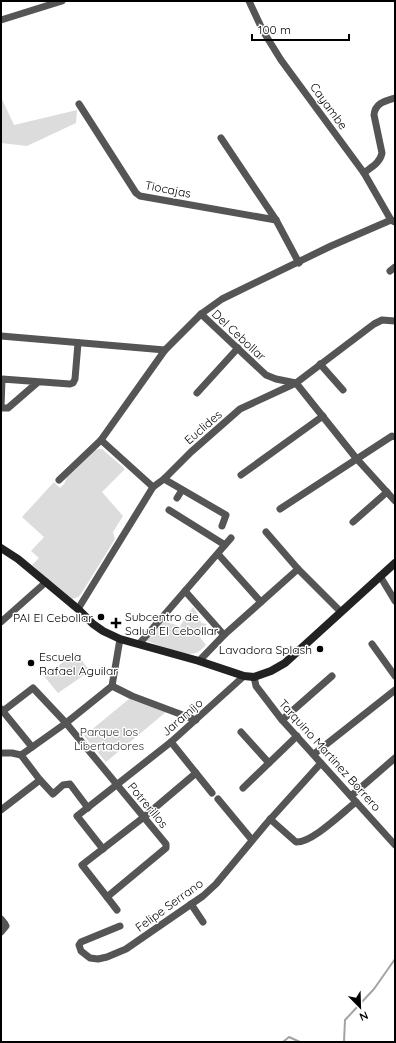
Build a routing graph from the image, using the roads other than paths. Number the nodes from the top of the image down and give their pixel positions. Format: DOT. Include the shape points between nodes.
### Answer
graph roads {
  1 [pos="62,1"];
  2 [pos="248,1"];
  3 [pos="1,20"];
  4 [pos="395,98"];
  5 [pos="79,104"];
  6 [pos="221,138"];
  7 [pos="364,173"];
  8 [pos="276,220"];
  9 [pos="393,221"];
  10 [pos="299,262"];
  11 [pos="201,314"];
  12 [pos="395,321"];
  13 [pos="1,336"];
  14 [pos="78,343"];
  15 [pos="238,348"];
  16 [pos="165,350"];
  17 [pos="320,364"];
  18 [pos="38,382"];
  19 [pos="296,382"];
  20 [pos="343,390"];
  21 [pos="198,393"];
  22 [pos="323,416"];
  23 [pos="394,436"];
  24 [pos="101,440"];
  25 [pos="356,458"];
  26 [pos="241,475"];
  27 [pos="164,479"];
  28 [pos="59,480"];
  29 [pos="153,487"];
  30 [pos="182,490"];
  31 [pos="387,492"];
  32 [pos="177,498"];
  33 [pos="395,501"];
  34 [pos="280,509"];
  35 [pos="169,510"];
  36 [pos="353,522"];
  37 [pos="222,526"];
  38 [pos="266,532"];
  39 [pos="231,538"];
  40 [pos="226,545"];
  41 [pos="2,550"];
  42 [pos="218,554"];
  43 [pos="395,563"];
  44 [pos="298,569"];
  45 [pos="380,576"];
  46 [pos="46,582"];
  47 [pos="185,591"];
  48 [pos="395,601"];
  49 [pos="261,602"];
  50 [pos="78,609"];
  51 [pos="341,612"];
  52 [pos="1,622"];
  53 [pos="224,635"];
  54 [pos="120,638"];
  55 [pos="139,644"];
  56 [pos="372,644"];
  57 [pos="199,661"];
  58 [pos="244,676"];
  59 [pos="332,676"];
  60 [pos="395,676"];
  61 [pos="254,677"];
  62 [pos="112,686"];
  63 [pos="395,690"];
  64 [pos="2,710"];
  65 [pos="196,720"];
  66 [pos="282,720"];
  67 [pos="66,723"];
  68 [pos="241,732"];
  69 [pos="297,736"];
  70 [pos="171,742"];
  71 [pos="32,747"];
  72 [pos="1,753"];
  73 [pos="314,754"];
  74 [pos="21,755"];
  75 [pos="395,758"];
  76 [pos="320,762"];
  77 [pos="269,763"];
  78 [pos="196,773"];
  79 [pos="40,780"];
  80 [pos="117,785"];
  81 [pos="243,788"];
  82 [pos="212,793"];
  83 [pos="351,796"];
  84 [pos="218,799"];
  85 [pos="356,802"];
  86 [pos="88,808"];
  87 [pos="1,810"];
  88 [pos="144,817"];
  89 [pos="270,819"];
  90 [pos="252,840"];
  91 [pos="395,844"];
  92 [pos="103,849"];
  93 [pos="107,897"];
  94 [pos="191,904"];
  95 [pos="117,910"];
  96 [pos="3,922"];
  97 [pos="203,922"];
  98 [pos="120,926"];
  99 [pos="1,932"];
  1 -- 3 [label="street"];
  2 -- 7 [label="street, Cayambe" via="282,60"];
  4 -- 7 [label="street" via="382,102 375,109 381,159"];
  5 -- 8 [label="street, Tiocajas" via="140,196"];
  6 -- 8 [label="street"];
  7 -- 9 [label="street, Cayambe"];
  8 -- 10 [label="street"];
  9 -- 10 [label="street"];
  10 -- 11 [label="street" via="222,299"];
  11 -- 15 [label="street, Del Cebollar"];
  11 -- 16 [label="street, Del Cebollar"];
  12 -- 17 [label="street, Euclides" via="382,320 374,324"];
  13 -- 14 [label="street"];
  14 -- 16 [label="street"];
  14 -- 18 [label="street" via="73,383"];
  15 -- 19 [label="street, Del Cebollar" via="266,375"];
  15 -- 21 [label="street"];
  16 -- 24 [label="street, Del Cebollar"];
  17 -- 19 [label="street, Euclides"];
  17 -- 20 [label="street"];
  18 -- 18 [label="street" via="2,379 1,408 8,408"];
  19 -- 22 [label="street"];
  19 -- 27 [label="street, Euclides" via="240,409"];
  22 -- 25 [label="street"];
  22 -- 26 [label="street"];
  23 -- 25 [label="street"];
  24 -- 28 [label="street, Del Cebollar"];
  24 -- 29 [label="street"];
  25 -- 31 [label="street"];
  25 -- 34 [label="street"];
  27 -- 29 [label="street, Euclides"];
  27 -- 30 [label="street"];
  29 -- 50 [label="street, Euclides"];
  30 -- 32 [label="street"];
  30 -- 37 [label="street" via="226,515"];
  31 -- 33 [label="street"];
  31 -- 36 [label="street"];
  35 -- 40 [label="street"];
  38 -- 44 [label="street"];
  39 -- 40 [label="street"];
  40 -- 42 [label="street"];
  41 -- 46 [label="street" via="18,559"];
  42 -- 47 [label="street"];
  42 -- 49 [label="street"];
  43 -- 45 [label="street"];
  44 -- 49 [label="street"];
  44 -- 51 [label="street"];
  45 -- 48 [label="street"];
  45 -- 51 [label="street"];
  46 -- 50 [label="street"];
  46 -- 52 [label="street"];
  47 -- 53 [label="street"];
  47 -- 55 [label="street"];
  49 -- 53 [label="street"];
  50 -- 54 [label="street" via="103,631"];
  51 -- 61 [label="street" via="285,663"];
  53 -- 57 [label="street"];
  54 -- 55 [label="street"];
  54 -- 62 [label="street"];
  55 -- 57 [label="street"];
  56 -- 60 [label="street"];
  57 -- 58 [label="street"];
  58 -- 61 [label="street"];
  58 -- 65 [label="street, Jaramijo"];
  59 -- 66 [label="street"];
  61 -- 66 [label="street, Tarquino Martinez Borrero" via="256,686"];
  62 -- 65 [label="street"];
  62 -- 67 [label="street"];
  63 -- 73 [label="street"];
  64 -- 67 [label="street, Potrerillos" via="33,688"];
  64 -- 71 [label="street"];
  65 -- 70 [label="street, Jaramijo"];
  66 -- 69 [label="street, Tarquino Martinez Borrero"];
  67 -- 71 [label="street"];
  67 -- 80 [label="street, Potrerillos"];
  68 -- 77 [label="street"];
  69 -- 73 [label="street, Tarquino Martinez Borrero"];
  69 -- 77 [label="street"];
  70 -- 78 [label="street"];
  70 -- 80 [label="street, Jaramijo"];
  71 -- 74 [label="street"];
  72 -- 74 [label="street"];
  73 -- 76 [label="street, Tarquino Martinez Borrero"];
  74 -- 79 [label="street"];
  75 -- 83 [label="street"];
  76 -- 83 [label="street, Tarquino Martinez Borrero"];
  76 -- 89 [label="street, Felipe Serrano"];
  77 -- 81 [label="street"];
  78 -- 82 [label="street"];
  78 -- 88 [label="street"];
  79 -- 86 [label="street" via="53,794 63,785 70,784"];
  79 -- 87 [label="street"];
  80 -- 86 [label="street, Jaramijo"];
  80 -- 88 [label="street, Potrerillos"];
  83 -- 85 [label="street, Tarquino Martinez Borrero"];
  84 -- 90 [label="street"];
  85 -- 89 [label="street" via="311,838 300,842 296,842"];
  85 -- 91 [label="street, Tarquino Martinez Borrero"];
  86 -- 92 [label="street, Jaramijo" via="77,816"];
  88 -- 92 [label="street"];
  88 -- 93 [label="street, Potrerillos" via="164,841 166,848"];
  89 -- 90 [label="street, Felipe Serrano"];
  90 -- 94 [label="street, Felipe Serrano" via="216,884"];
  92 -- 93 [label="street" via="82,865"];
  93 -- 95 [label="street"];
  94 -- 97 [label="street"];
  94 -- 98 [label="street, Felipe Serrano" via="126,949 98,959 90,958 80,951 81,942"];
  96 -- 99 [label="street" via="5,928"];
}
